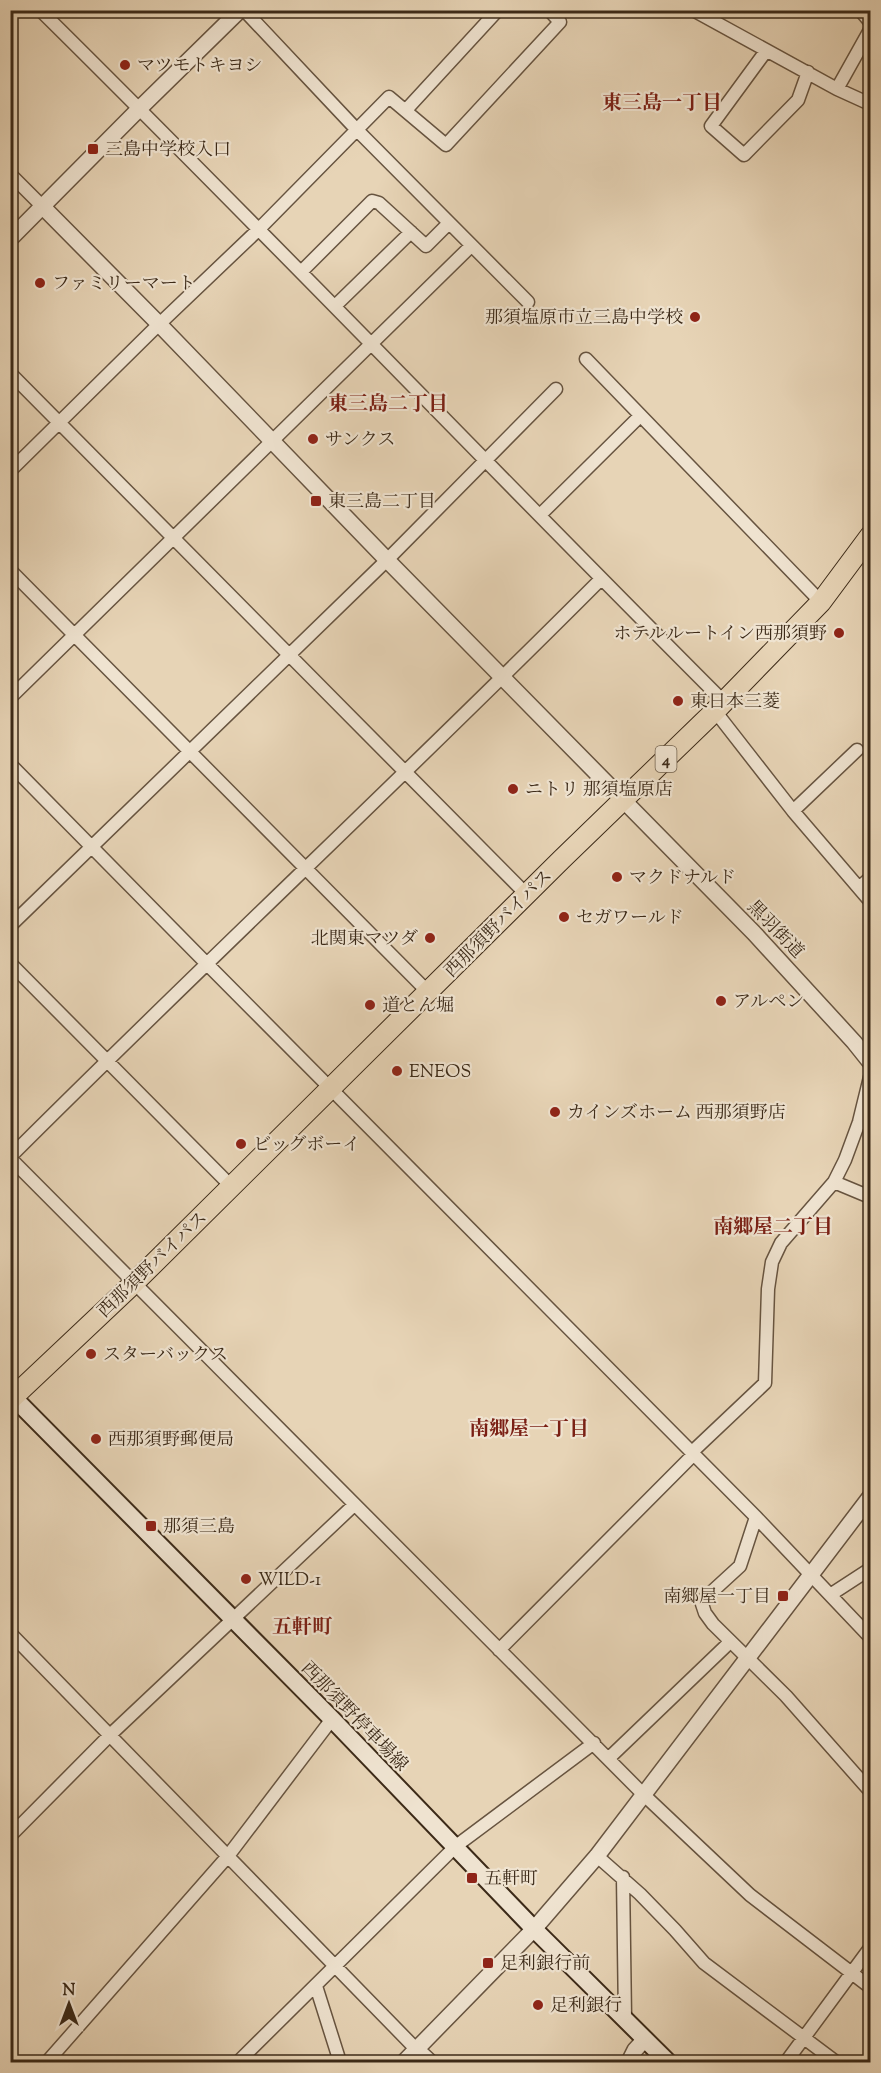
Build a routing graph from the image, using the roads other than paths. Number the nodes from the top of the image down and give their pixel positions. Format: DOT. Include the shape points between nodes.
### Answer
graph roads {
  1 [pos="40,10"];
  2 [pos="242,10"];
  3 [pos="498,10"];
  4 [pos="549,10"];
  5 [pos="693,10"];
  6 [pos="860,10"];
  7 [pos="870,22"];
  8 [pos="870,30"];
  9 [pos="766,51"];
  10 [pos="808,72"];
  11 [pos="837,88"];
  12 [pos="870,104"];
  13 [pos="139,109"];
  14 [pos="406,110"];
  15 [pos="357,130"];
  16 [pos="10,174"];
  17 [pos="43,207"];
  18 [pos="449,223"];
  19 [pos="259,229"];
  20 [pos="411,232"];
  21 [pos="10,239"];
  22 [pos="471,246"];
  23 [pos="302,271"];
  24 [pos="528,302"];
  25 [pos="335,306"];
  26 [pos="159,324"];
  27 [pos="371,343"];
  28 [pos="586,359"];
  29 [pos="10,373"];
  30 [pos="556,389"];
  31 [pos="640,416"];
  32 [pos="60,423"];
  33 [pos="272,441"];
  34 [pos="485,462"];
  35 [pos="10,471"];
  36 [pos="540,515"];
  37 [pos="870,536"];
  38 [pos="173,537"];
  39 [pos="387,560"];
  40 [pos="10,570"];
  41 [pos="601,579"];
  42 [pos="821,602"];
  43 [pos="75,634"];
  44 [pos="289,654"];
  45 [pos="501,677"];
  46 [pos="10,698"];
  47 [pos="720,706"];
  48 [pos="857,750"];
  49 [pos="189,752"];
  50 [pos="10,764"];
  51 [pos="405,772"];
  52 [pos="623,801"];
  53 [pos="793,811"];
  54 [pos="93,846"];
  55 [pos="306,869"];
  56 [pos="870,878"];
  57 [pos="859,888"];
  58 [pos="527,895"];
  59 [pos="870,901"];
  60 [pos="10,926"];
  61 [pos="10,963"];
  62 [pos="207,964"];
  63 [pos="429,993"];
  64 [pos="107,1060"];
  65 [pos="870,1062"];
  66 [pos="870,1077"];
  67 [pos="331,1089"];
  68 [pos="10,1158"];
  69 [pos="834,1182"];
  70 [pos="231,1186"];
  71 [pos="870,1197"];
  72 [pos="134,1283"];
  73 [pos="11,1397"];
  74 [pos="692,1454"];
  75 [pos="870,1497"];
  76 [pos="354,1505"];
  77 [pos="756,1517"];
  78 [pos="870,1569"];
  79 [pos="812,1574"];
  80 [pos="830,1595"];
  81 [pos="232,1619"];
  82 [pos="10,1633"];
  83 [pos="870,1637"];
  84 [pos="730,1642"];
  85 [pos="499,1650"];
  86 [pos="747,1659"];
  87 [pos="332,1719"];
  88 [pos="110,1735"];
  89 [pos="594,1743"];
  90 [pos="609,1758"];
  91 [pos="870,1791"];
  92 [pos="643,1794"];
  93 [pos="10,1836"];
  94 [pos="456,1846"];
  95 [pos="228,1856"];
  96 [pos="597,1856"];
  97 [pos="622,1877"];
  98 [pos="534,1929"];
  99 [pos="870,1948"];
  100 [pos="336,1965"];
  101 [pos="851,1972"];
  102 [pos="316,1986"];
  103 [pos="870,1987"];
  104 [pos="625,2018"];
  105 [pos="804,2038"];
  106 [pos="645,2039"];
  107 [pos="416,2049"];
  108 [pos="46,2062"];
  109 [pos="238,2062"];
  110 [pos="340,2062"];
  111 [pos="404,2062"];
  112 [pos="430,2062"];
  113 [pos="629,2062"];
  114 [pos="668,2062"];
  115 [pos="786,2062"];
  116 [pos="836,2062"];
  1 -- 13 [label="street"];
  2 -- 13 [label="street"];
  2 -- 15 [label="street"];
  3 -- 14 [label="street"];
  4 -- 14 [label="street" via="560,22 446,145"];
  5 -- 9 [label="street"];
  6 -- 7 [label="street"];
  8 -- 11 [label="street"];
  9 -- 10 [label="street"];
  9 -- 10 [label="street" via="711,126 744,155 798,100"];
  10 -- 11 [label="street"];
  11 -- 12 [label="street"];
  13 -- 17 [label="street"];
  13 -- 19 [label="street"];
  14 -- 15 [label="street" via="389,97"];
  15 -- 18 [label="street"];
  15 -- 19 [label="street"];
  16 -- 17 [label="street"];
  17 -- 21 [label="street"];
  17 -- 26 [label="street, 黒羽街道"];
  18 -- 20 [label="street" via="426,246"];
  18 -- 22 [label="street"];
  19 -- 23 [label="street"];
  19 -- 26 [label="street"];
  20 -- 23 [label="street" via="380,203 372,201"];
  20 -- 25 [label="street"];
  22 -- 24 [label="street"];
  22 -- 27 [label="street"];
  23 -- 25 [label="street"];
  25 -- 27 [label="street"];
  26 -- 32 [label="street"];
  26 -- 33 [label="street, 黒羽街道"];
  27 -- 33 [label="street"];
  27 -- 34 [label="street"];
  28 -- 31 [label="street"];
  29 -- 32 [label="street"];
  30 -- 34 [label="street"];
  31 -- 36 [label="street"];
  31 -- 42 [label="street"];
  32 -- 35 [label="street"];
  32 -- 38 [label="street"];
  33 -- 38 [label="street"];
  33 -- 39 [label="street, 黒羽街道"];
  34 -- 36 [label="street"];
  34 -- 39 [label="street"];
  36 -- 41 [label="street"];
  37 -- 42 [label="highway, 西那須野バイパス / 4"];
  38 -- 43 [label="street"];
  38 -- 44 [label="street"];
  39 -- 44 [label="street"];
  39 -- 45 [label="street, 黒羽街道"];
  40 -- 43 [label="street"];
  41 -- 45 [label="street"];
  41 -- 47 [label="street"];
  42 -- 47 [label="highway, 西那須野バイパス / 4"];
  43 -- 46 [label="street"];
  43 -- 49 [label="street"];
  44 -- 49 [label="street"];
  44 -- 51 [label="street"];
  45 -- 51 [label="street"];
  45 -- 52 [label="street, 黒羽街道"];
  47 -- 52 [label="highway, 西那須野バイパス / 4"];
  47 -- 53 [label="street"];
  48 -- 53 [label="street"];
  49 -- 54 [label="street"];
  49 -- 55 [label="street"];
  50 -- 54 [label="street"];
  51 -- 55 [label="street"];
  51 -- 58 [label="street"];
  52 -- 58 [label="highway, 西那須野バイパス / 4"];
  52 -- 65 [label="street, 黒羽街道" via="754,933"];
  53 -- 57 [label="street"];
  54 -- 60 [label="street"];
  54 -- 62 [label="street"];
  55 -- 62 [label="street"];
  55 -- 63 [label="street"];
  56 -- 57 [label="street"];
  57 -- 59 [label="street"];
  58 -- 63 [label="highway, 西那須野バイパス / 4"];
  61 -- 64 [label="street"];
  62 -- 64 [label="street"];
  62 -- 67 [label="street"];
  63 -- 67 [label="highway, 西那須野バイパス / 4"];
  64 -- 68 [label="street"];
  64 -- 70 [label="street"];
  66 -- 69 [label="street" via="859,1122"];
  67 -- 70 [label="highway, 西那須野バイパス / 4"];
  67 -- 74 [label="street"];
  68 -- 72 [label="street"];
  69 -- 71 [label="street"];
  69 -- 74 [label="street" via="781,1243 772,1262 765,1383"];
  70 -- 72 [label="highway, 西那須野バイパス / 4"];
  72 -- 73 [label="highway, 西那須野バイパス / 4"];
  72 -- 76 [label="street"];
  73 -- 81 [label="main road, 西那須野停車場線"];
  74 -- 77 [label="street"];
  74 -- 85 [label="street"];
  75 -- 79 [label="street"];
  76 -- 81 [label="street"];
  76 -- 85 [label="street"];
  77 -- 79 [label="street"];
  77 -- 84 [label="street" via="740,1566 702,1604"];
  78 -- 80 [label="street"];
  79 -- 80 [label="street"];
  79 -- 86 [label="street"];
  80 -- 83 [label="street"];
  81 -- 87 [label="main road, 西那須野停車場線"];
  81 -- 88 [label="street"];
  82 -- 88 [label="street"];
  84 -- 86 [label="street"];
  84 -- 90 [label="street"];
  85 -- 89 [label="street"];
  86 -- 91 [label="street" via="786,1696"];
  86 -- 92 [label="street"];
  87 -- 94 [label="main road, 西那須野停車場線"];
  87 -- 95 [label="street"];
  88 -- 93 [label="street"];
  88 -- 95 [label="street"];
  89 -- 90 [label="street"];
  89 -- 94 [label="street"];
  90 -- 92 [label="street"];
  92 -- 96 [label="street"];
  92 -- 101 [label="street" via="750,1895"];
  94 -- 98 [label="main road, 西那須野停車場線"];
  94 -- 100 [label="street"];
  95 -- 100 [label="street"];
  95 -- 108 [label="street"];
  96 -- 97 [label="street"];
  96 -- 98 [label="street"];
  97 -- 104 [label="street"];
  97 -- 105 [label="street" via="704,1963"];
  98 -- 104 [label="main road, 西那須野停車場線"];
  98 -- 107 [label="street"];
  99 -- 101 [label="street"];
  100 -- 102 [label="street"];
  100 -- 107 [label="street"];
  101 -- 103 [label="street"];
  101 -- 105 [label="street"];
  102 -- 109 [label="street"];
  102 -- 110 [label="street"];
  104 -- 106 [label="main road, 西那須野停車場線"];
  105 -- 115 [label="street"];
  105 -- 116 [label="street"];
  106 -- 113 [label="street"];
  106 -- 114 [label="main road, 西那須野停車場線"];
  107 -- 111 [label="street"];
  107 -- 112 [label="street"];
}
